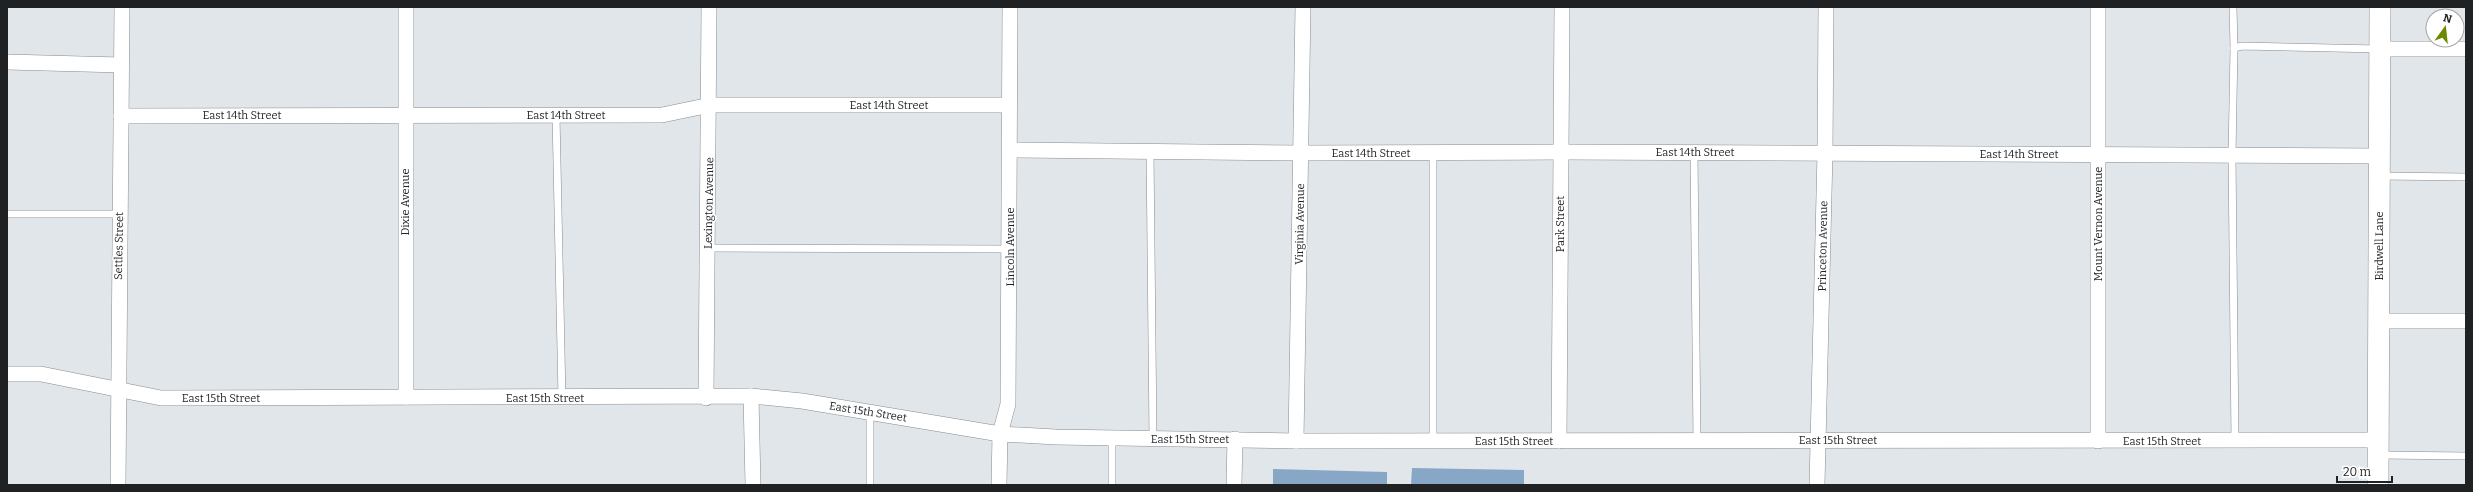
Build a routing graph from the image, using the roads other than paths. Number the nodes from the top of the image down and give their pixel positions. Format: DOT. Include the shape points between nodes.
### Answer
graph roads {
  1 [pos="122,7"];
  2 [pos="406,7"];
  3 [pos="709,7"];
  4 [pos="1010,7"];
  5 [pos="1304,7"];
  6 [pos="1562,7"];
  7 [pos="1826,7"];
  8 [pos="2098,7"];
  9 [pos="2233,7"];
  10 [pos="2380,7"];
  11 [pos="2234,48"];
  12 [pos="2380,49"];
  13 [pos="2466,49"];
  14 [pos="7,62"];
  15 [pos="121,65"];
  16 [pos="710,105"];
  17 [pos="1009,105"];
  18 [pos="405,114"];
  19 [pos="556,115"];
  20 [pos="121,116"];
  21 [pos="1010,150"];
  22 [pos="1150,151"];
  23 [pos="1433,152"];
  24 [pos="1561,152"];
  25 [pos="1694,152"];
  26 [pos="1302,153"];
  27 [pos="1825,153"];
  28 [pos="2098,154"];
  29 [pos="2232,155"];
  30 [pos="2380,166"];
  31 [pos="2466,177"];
  32 [pos="7,214"];
  33 [pos="120,214"];
  34 [pos="708,248"];
  35 [pos="1010,250"];
  36 [pos="2379,321"];
  37 [pos="2466,321"];
  38 [pos="7,374"];
  39 [pos="117,391"];
  40 [pos="751,396"];
  41 [pos="406,397"];
  42 [pos="562,398"];
  43 [pos="706,398"];
  44 [pos="870,412"];
  45 [pos="1000,434"];
  46 [pos="1112,438"];
  47 [pos="1153,438"];
  48 [pos="1235,439"];
  49 [pos="1819,440"];
  50 [pos="1296,441"];
  51 [pos="1433,441"];
  52 [pos="1559,441"];
  53 [pos="1697,441"];
  54 [pos="2098,441"];
  55 [pos="2235,441"];
  56 [pos="2378,448"];
  57 [pos="2466,456"];
  58 [pos="118,485"];
  59 [pos="753,485"];
  60 [pos="870,485"];
  61 [pos="999,485"];
  62 [pos="1112,485"];
  63 [pos="1234,485"];
  64 [pos="1817,485"];
  65 [pos="2378,485"];
  1 -- 15 [label="street, Settles Street"];
  2 -- 18 [label="street, Dixie Avenue"];
  3 -- 16 [label="street, Lexington Avenue"];
  4 -- 17 [label="street, Lincoln Avenue"];
  5 -- 26 [label="street, Virginia Avenue"];
  6 -- 24 [label="street, Park Street"];
  7 -- 27 [label="street, Princeton Avenue"];
  8 -- 28 [label="street, Mount Vernon Avenue"];
  9 -- 11 [label="lane"];
  10 -- 12 [label="main road, Birdwell Lane"];
  11 -- 12 [label="lane" via="2242,46"];
  11 -- 29 [label="lane"];
  12 -- 13 [label="street"];
  12 -- 30 [label="main road, Birdwell Lane"];
  14 -- 15 [label="street"];
  15 -- 20 [label="street, Settles Street"];
  16 -- 17 [label="street, East 14th Street"];
  16 -- 19 [label="street, East 14th Street" via="662,115"];
  16 -- 34 [label="street, Lexington Avenue"];
  17 -- 21 [label="street, Lincoln Avenue"];
  18 -- 19 [label="street, East 14th Street"];
  18 -- 20 [label="street, East 14th Street"];
  18 -- 41 [label="street, Dixie Avenue"];
  19 -- 42 [label="lane"];
  20 -- 33 [label="street, Settles Street"];
  21 -- 22 [label="street, East 14th Street"];
  21 -- 35 [label="street, Lincoln Avenue"];
  22 -- 26 [label="street, East 14th Street"];
  22 -- 47 [label="lane"];
  23 -- 24 [label="street, East 14th Street"];
  23 -- 26 [label="street, East 14th Street"];
  23 -- 51 [label="lane"];
  24 -- 25 [label="street, East 14th Street"];
  24 -- 52 [label="street, Park Street"];
  25 -- 27 [label="street, East 14th Street"];
  25 -- 53 [label="lane"];
  26 -- 50 [label="street, Virginia Avenue"];
  27 -- 28 [label="street, East 14th Street"];
  27 -- 49 [label="street, Princeton Avenue"];
  28 -- 29 [label="street, East 14th Street"];
  28 -- 54 [label="street, Mount Vernon Avenue"];
  29 -- 30 [label="street, East 14th Street"];
  29 -- 55 [label="lane"];
  30 -- 31 [label="lane"];
  30 -- 36 [label="main road, Birdwell Lane"];
  32 -- 33 [label="lane"];
  33 -- 39 [label="street, Settles Street"];
  34 -- 35 [label="lane"];
  34 -- 43 [label="street, Lexington Avenue"];
  35 -- 45 [label="street, Lincoln Avenue" via="1008,404"];
  36 -- 37 [label="street"];
  36 -- 56 [label="main road, Birdwell Lane"];
  38 -- 39 [label="street, East 15th Street" via="41,374"];
  39 -- 41 [label="street, East 15th Street" via="161,398"];
  39 -- 58 [label="street, Settles Street"];
  40 -- 43 [label="street, East 15th Street"];
  40 -- 44 [label="street, East 15th Street"];
  40 -- 59 [label="street"];
  41 -- 42 [label="street, East 15th Street"];
  42 -- 43 [label="street, East 15th Street"];
  44 -- 45 [label="street, East 15th Street"];
  44 -- 60 [label="lane"];
  45 -- 46 [label="street, East 15th Street"];
  45 -- 61 [label="street, Lincoln Avenue"];
  46 -- 47 [label="street, East 15th Street"];
  46 -- 62 [label="lane"];
  47 -- 48 [label="street, East 15th Street"];
  48 -- 50 [label="street, East 15th Street"];
  48 -- 63 [label="street"];
  49 -- 53 [label="street, East 15th Street"];
  49 -- 54 [label="street, East 15th Street"];
  49 -- 64 [label="street, Princeton Avenue"];
  50 -- 51 [label="street, East 15th Street"];
  51 -- 52 [label="street, East 15th Street"];
  52 -- 53 [label="street, East 15th Street"];
  54 -- 55 [label="street, East 15th Street"];
  55 -- 56 [label="street, East 15th Street"];
  56 -- 57 [label="lane"];
  56 -- 65 [label="main road, Birdwell Lane"];
}
